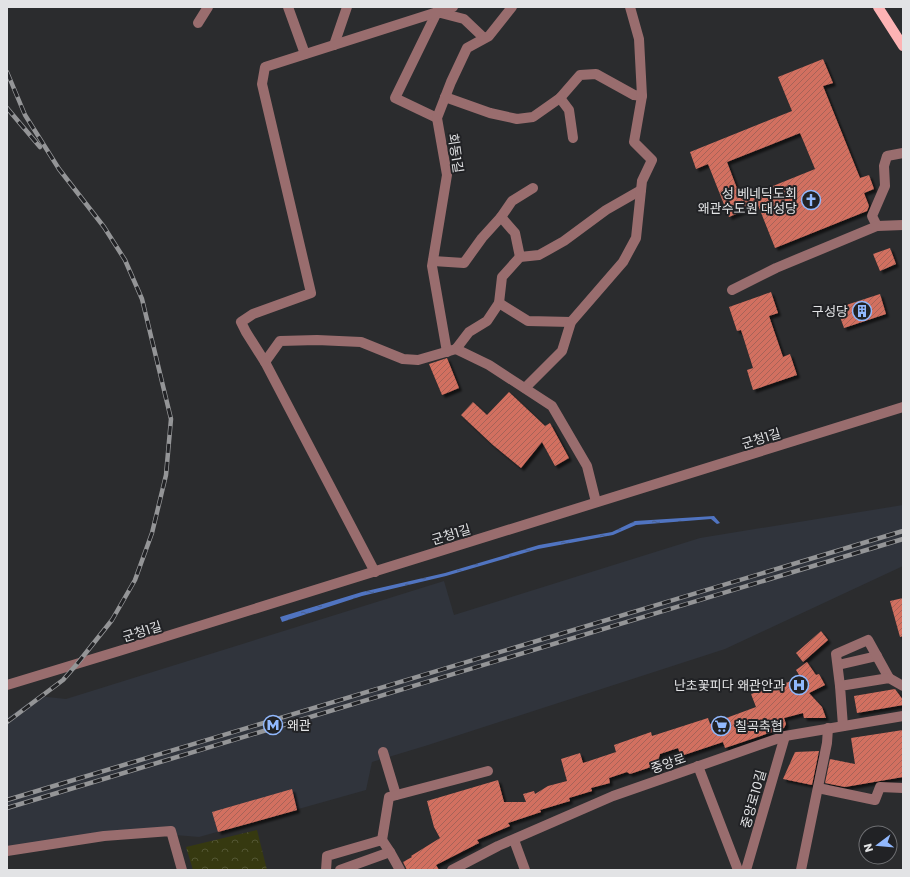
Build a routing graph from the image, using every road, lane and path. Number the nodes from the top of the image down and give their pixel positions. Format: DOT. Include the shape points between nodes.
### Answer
graph roads {
  1 [pos="208,7"];
  2 [pos="288,7"];
  3 [pos="347,7"];
  4 [pos="453,7"];
  5 [pos="512,7"];
  6 [pos="630,7"];
  7 [pos="878,7"];
  8 [pos="436,12"];
  9 [pos="198,23"];
  10 [pos="484,38"];
  11 [pos="334,45"];
  12 [pos="903,46"];
  13 [pos="305,54"];
  14 [pos="642,96"];
  15 [pos="445,97"];
  16 [pos="560,98"];
  17 [pos="437,118"];
  18 [pos="573,138"];
  19 [pos="903,153"];
  20 [pos="534,188"];
  21 [pos="641,190"];
  22 [pos="501,217"];
  23 [pos="903,225"];
  24 [pos="877,226"];
  25 [pos="520,257"];
  26 [pos="433,261"];
  27 [pos="732,290"];
  28 [pos="499,303"];
  29 [pos="571,322"];
  30 [pos="451,351"];
  31 [pos="265,362"];
  32 [pos="525,388"];
  33 [pos="903,407"];
  34 [pos="596,502"];
  35 [pos="375,572"];
  36 [pos="877,656"];
  37 [pos="838,665"];
  38 [pos="889,678"];
  39 [pos="7,685"];
  40 [pos="840,686"];
  41 [pos="903,686"];
  42 [pos="903,716"];
  43 [pos="843,726"];
  44 [pos="828,728"];
  45 [pos="785,736"];
  46 [pos="383,752"];
  47 [pos="698,766"];
  48 [pos="488,771"];
  49 [pos="818,788"];
  50 [pos="903,788"];
  51 [pos="396,795"];
  52 [pos="382,840"];
  53 [pos="514,840"];
  54 [pos="7,852"];
  55 [pos="390,852"];
  56 [pos="180,870"];
  57 [pos="326,870"];
  58 [pos="340,870"];
  59 [pos="400,870"];
  60 [pos="452,870"];
  61 [pos="525,870"];
  62 [pos="738,870"];
  63 [pos="746,870"];
  64 [pos="801,870"];
  1 -- 9 [label="street"];
  2 -- 13 [label="street"];
  3 -- 11 [label="street"];
  4 -- 8 [label="street"];
  5 -- 10 [label="street, 회동1길" via="489,36"];
  6 -- 14 [label="street" via="639,39"];
  7 -- 12 [label="main road"];
  8 -- 10 [label="street" via="464,19"];
  8 -- 11 [label="street"];
  8 -- 17 [label="street" via="395,98"];
  10 -- 15 [label="street, 회동1길" via="467,48"];
  11 -- 13 [label="street"];
  13 -- 31 [label="street" via="265,67 262,84 311,293 254,314 241,322"];
  14 -- 16 [label="street" via="634,96 596,74 580,75"];
  14 -- 21 [label="street" via="634,142 652,160 642,181"];
  15 -- 16 [label="street" via="490,113 517,119 533,117"];
  15 -- 17 [label="street, 회동1길"];
  16 -- 18 [label="street" via="569,110"];
  17 -- 26 [label="street, 회동1길" via="447,175"];
  19 -- 24 [label="street" via="887,156 884,166 885,186 872,216"];
  20 -- 22 [label="street" via="512,201"];
  21 -- 25 [label="street" via="606,210 564,241 539,254"];
  21 -- 29 [label="street" via="636,238 623,262"];
  22 -- 25 [label="street" via="515,233"];
  22 -- 26 [label="street" via="464,263"];
  23 -- 24 [label="street"];
  24 -- 27 [label="street" via="776,268"];
  25 -- 28 [label="street" via="502,277"];
  26 -- 30 [label="street, 회동1길"];
  28 -- 29 [label="street" via="528,321"];
  28 -- 30 [label="street" via="487,321 469,332"];
  29 -- 32 [label="street" via="562,351"];
  30 -- 31 [label="street" via="418,360 403,359 361,342 280,341"];
  30 -- 32 [label="street" via="489,365"];
  31 -- 35 [label="street"];
  32 -- 34 [label="street" via="552,406 587,466"];
  33 -- 34 [label="street, 군청1길"];
  34 -- 35 [label="street, 군청1길"];
  35 -- 39 [label="street, 군청1길"];
  36 -- 37 [label="street"];
  36 -- 37 [label="street" via="868,640 836,654"];
  36 -- 38 [label="street"];
  37 -- 40 [label="street"];
  38 -- 40 [label="street"];
  38 -- 41 [label="street"];
  40 -- 43 [label="street"];
  42 -- 43 [label="street, 중앙로"];
  43 -- 44 [label="street, 중앙로"];
  44 -- 45 [label="street, 중앙로"];
  44 -- 49 [label="street"];
  45 -- 47 [label="street, 중앙로"];
  45 -- 63 [label="street, 중앙로10길"];
  46 -- 51 [label="street"];
  47 -- 53 [label="street, 중앙로" via="613,796"];
  47 -- 62 [label="street"];
  48 -- 51 [label="street"];
  49 -- 50 [label="street" via="875,800 880,787"];
  49 -- 64 [label="street"];
  51 -- 52 [label="street" via="389,797"];
  52 -- 55 [label="street"];
  52 -- 57 [label="street" via="327,856"];
  53 -- 60 [label="street, 중앙로"];
  53 -- 61 [label="street"];
  54 -- 56 [label="street" via="104,836 172,831"];
  55 -- 58 [label="street"];
  55 -- 59 [label="street"];
}
